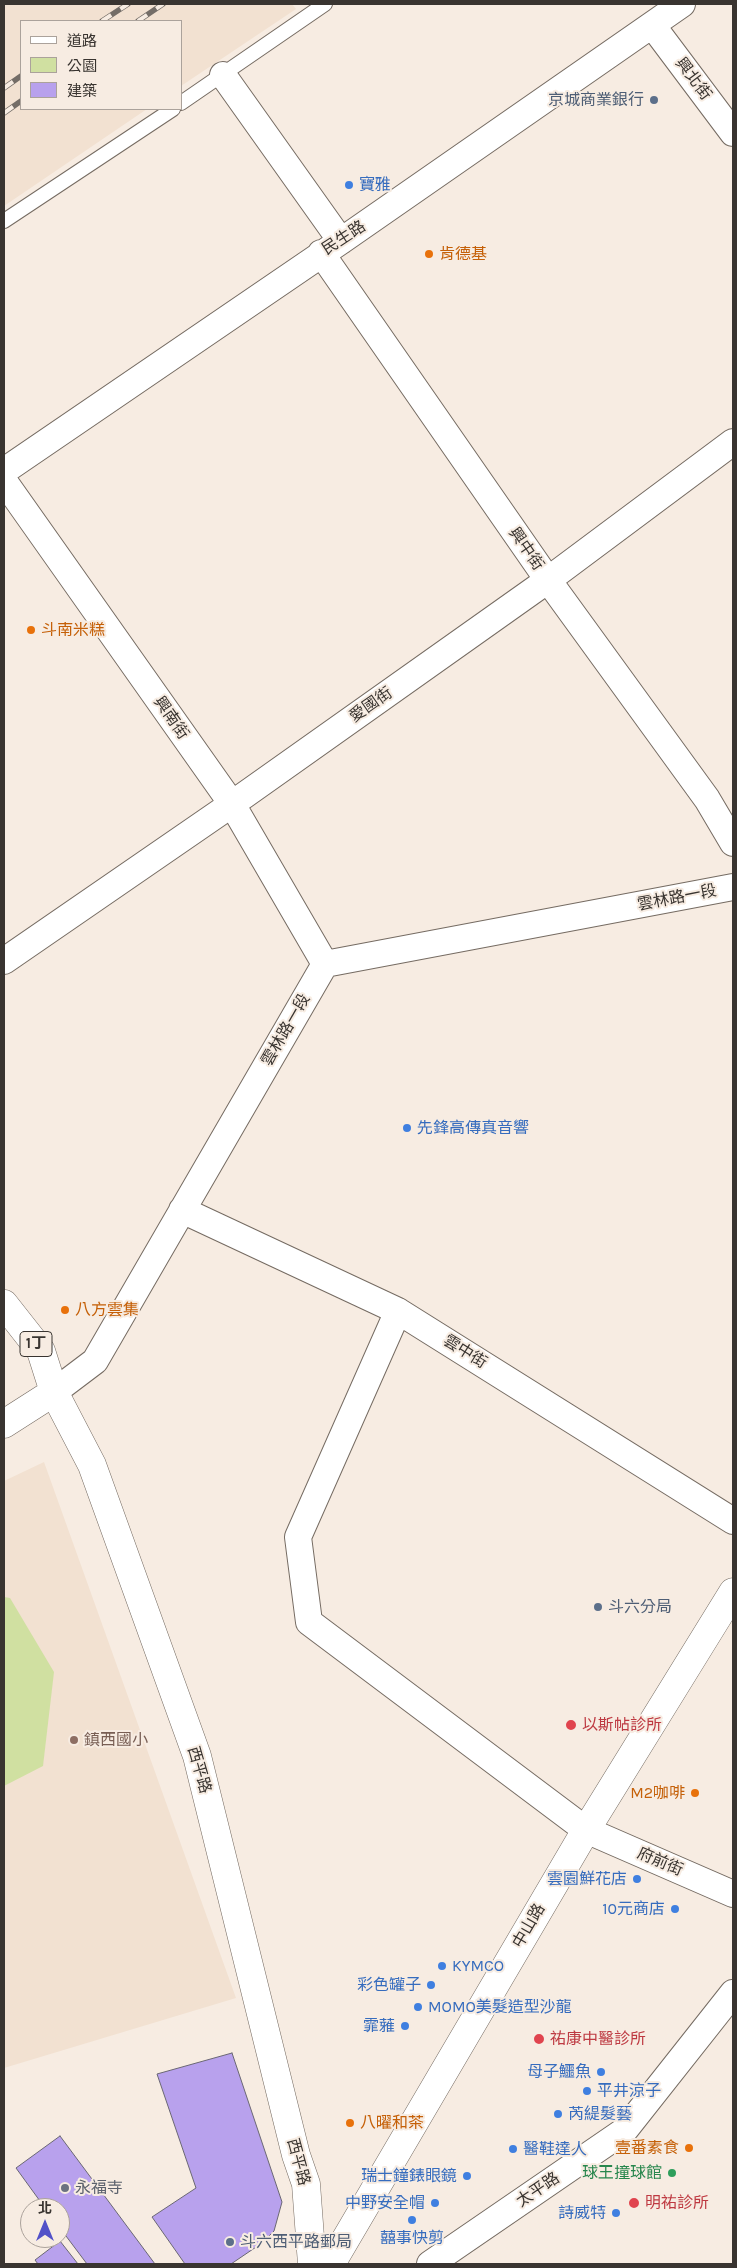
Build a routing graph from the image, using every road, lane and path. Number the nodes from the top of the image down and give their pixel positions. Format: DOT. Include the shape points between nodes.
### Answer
graph roads {
  1 [pos="325,4"];
  2 [pos="682,4"];
  3 [pos="652,25"];
  4 [pos="223,75"];
  5 [pos="182,102"];
  6 [pos="171,110"];
  7 [pos="733,133"];
  8 [pos="4,221"];
  9 [pos="331,247"];
  10 [pos="733,442"];
  11 [pos="4,471"];
  12 [pos="4,481"];
  13 [pos="548,580"];
  14 [pos="232,804"];
  15 [pos="733,843"];
  16 [pos="733,887"];
  17 [pos="4,961"];
  18 [pos="325,964"];
  19 [pos="182,1210"];
  20 [pos="4,1304"];
  21 [pos="398,1311"];
  22 [pos="54,1392"];
  23 [pos="4,1424"];
  24 [pos="733,1522"];
  25 [pos="733,1592"];
  26 [pos="586,1830"];
  27 [pos="733,1894"];
  28 [pos="733,1993"];
  29 [pos="312,2264"];
  30 [pos="332,2264"];
  31 [pos="430,2264"];
  1 -- 4 [label="lane"];
  2 -- 3 [label="street, 民生路"];
  3 -- 7 [label="street, 興北街"];
  3 -- 9 [label="street, 民生路"];
  4 -- 5 [label="lane"];
  4 -- 9 [label="street, 興中街"];
  6 -- 8 [label="lane"];
  9 -- 11 [label="street, 民生路"];
  9 -- 13 [label="street, 興中街"];
  10 -- 13 [label="street, 愛國街"];
  12 -- 14 [label="street, 興南街"];
  13 -- 14 [label="street, 愛國街"];
  13 -- 15 [label="street, 興中街" via="707,798"];
  14 -- 17 [label="street, 愛國街"];
  14 -- 18 [label="street, 興南街"];
  16 -- 18 [label="street, 雲林路一段"];
  18 -- 19 [label="street, 雲林路一段"];
  19 -- 21 [label="street, 雲中街"];
  19 -- 22 [label="street, 雲林路一段" via="95,1361"];
  20 -- 22 [label="street, 西平路 / 1丁" via="41,1351"];
  21 -- 24 [label="street, 雲中街"];
  21 -- 26 [label="street, 府前街" via="298,1537 309,1622"];
  22 -- 23 [label="street, 雲林路一段"];
  22 -- 29 [label="street, 西平路" via="92,1465 197,1756 296,2155 306,2184"];
  25 -- 26 [label="street, 中山路"];
  26 -- 27 [label="street, 府前街"];
  26 -- 30 [label="street, 中山路"];
  28 -- 31 [label="street, 太平路" via="624,2131"];
}
